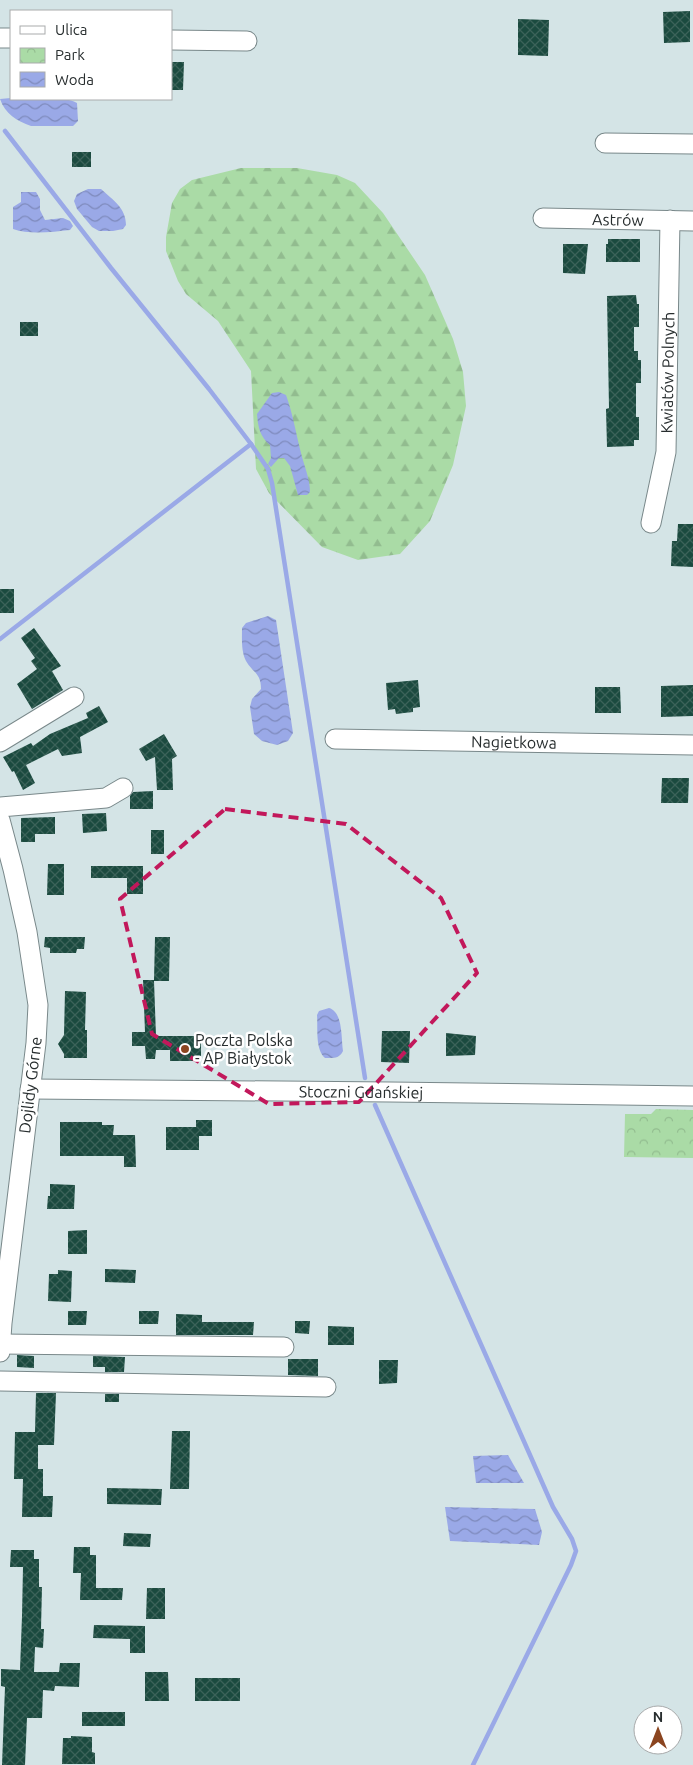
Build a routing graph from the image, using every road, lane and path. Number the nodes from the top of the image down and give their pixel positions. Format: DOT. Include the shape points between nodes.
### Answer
graph roads {
  1 [pos="172,40"];
  2 [pos="248,41"];
  3 [pos="605,143"];
  4 [pos="693,144"];
  5 [pos="543,218"];
  6 [pos="670,220"];
  7 [pos="693,221"];
  8 [pos="651,523"];
  9 [pos="74,697"];
  10 [pos="335,739"];
  11 [pos="0,742"];
  12 [pos="693,745"];
  13 [pos="123,788"];
  14 [pos="0,807"];
  15 [pos="0,820"];
  16 [pos="30,1089"];
  17 [pos="693,1096"];
  18 [pos="1,1323"];
  19 [pos="0,1344"];
  20 [pos="284,1348"];
  21 [pos="0,1352"];
  22 [pos="0,1381"];
  23 [pos="326,1387"];
  1 -- 2 [label="street"];
  3 -- 4 [label="street"];
  5 -- 6 [label="street, Astrów"];
  6 -- 7 [label="street, Astrów"];
  6 -- 8 [label="street, Kwiatów Polnych" via="666,452"];
  9 -- 11 [label="street"];
  10 -- 12 [label="street, Nagietkowa"];
  13 -- 14 [label="street" via="106,798"];
  15 -- 16 [label="street, Dojlidy Górne" via="27,932 38,1005"];
  16 -- 17 [label="street, Stoczni Gdańskiej"];
  16 -- 18 [label="street, Dojlidy Górne"];
  18 -- 19 [label="street, Dojlidy Górne"];
  19 -- 20 [label="street"];
  19 -- 21 [label="street, Dojlidy Górne"];
  22 -- 23 [label="street"];
}
